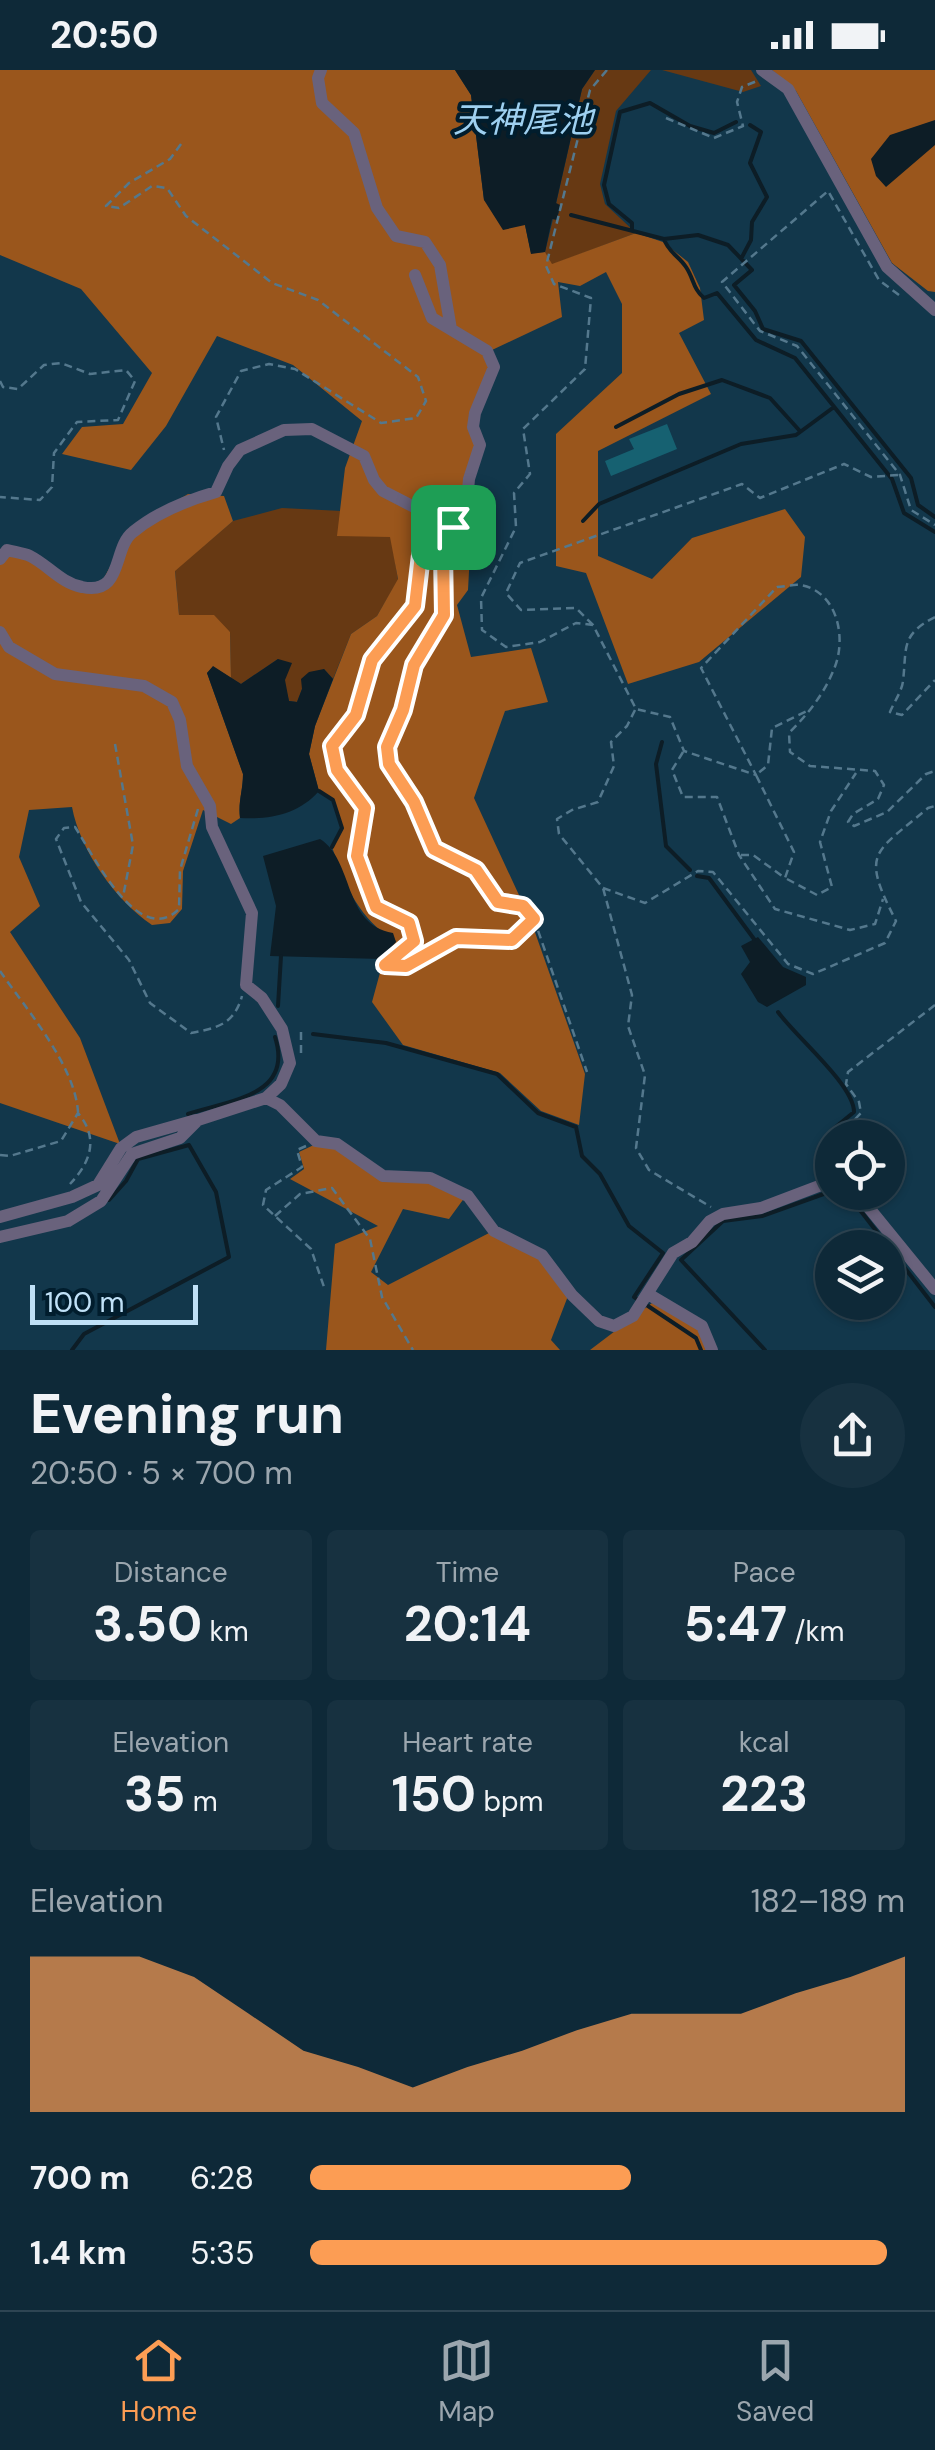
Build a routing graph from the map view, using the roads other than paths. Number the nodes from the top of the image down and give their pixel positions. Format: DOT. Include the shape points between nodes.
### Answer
graph roads {
  1 [pos="321,70"];
  2 [pos="762,70"];
  3 [pos="416,275"];
  4 [pos="935,310"];
  5 [pos="451,329"];
  6 [pos="0,559"];
  7 [pos="0,632"];
  8 [pos="266,1098"];
  9 [pos="198,1120"];
  10 [pos="815,1188"];
  11 [pos="871,1210"];
  12 [pos="0,1217"];
  13 [pos="0,1237"];
  14 [pos="935,1290"];
  15 [pos="648,1294"];
  16 [pos="712,1350"];
  1 -- 5 [label="street" via="322,103 354,133 377,208 396,236 426,242 440,265"];
  2 -- 4 [label="street" via="788,88 888,267"];
  3 -- 5 [label="street" via="432,318"];
  5 -- 6 [label="street" via="488,351 494,367 473,426 480,444 466,514 447,524 383,491 364,456 312,429 284,430 240,450 216,492 187,500 132,532 106,583 88,589 70,584 28,554 7,550"];
  7 -- 8 [label="street" via="10,647 55,674 144,686 172,702 186,766 210,806 212,827 252,913 246,985 282,1029 290,1063"];
  8 -- 9 [label="street"];
  8 -- 15 [label="street" via="316,1141 336,1144 383,1176 430,1178 468,1196 494,1231 542,1255 599,1321 614,1326 633,1316"];
  9 -- 12 [label="street" via="136,1137 98,1185"];
  9 -- 13 [label="street" via="180,1138 132,1154 101,1201 68,1221"];
  10 -- 15 [label="street" via="710,1221 673,1252"];
  11 -- 14 [label="street"];
  15 -- 16 [label="street" via="702,1326"];
}
